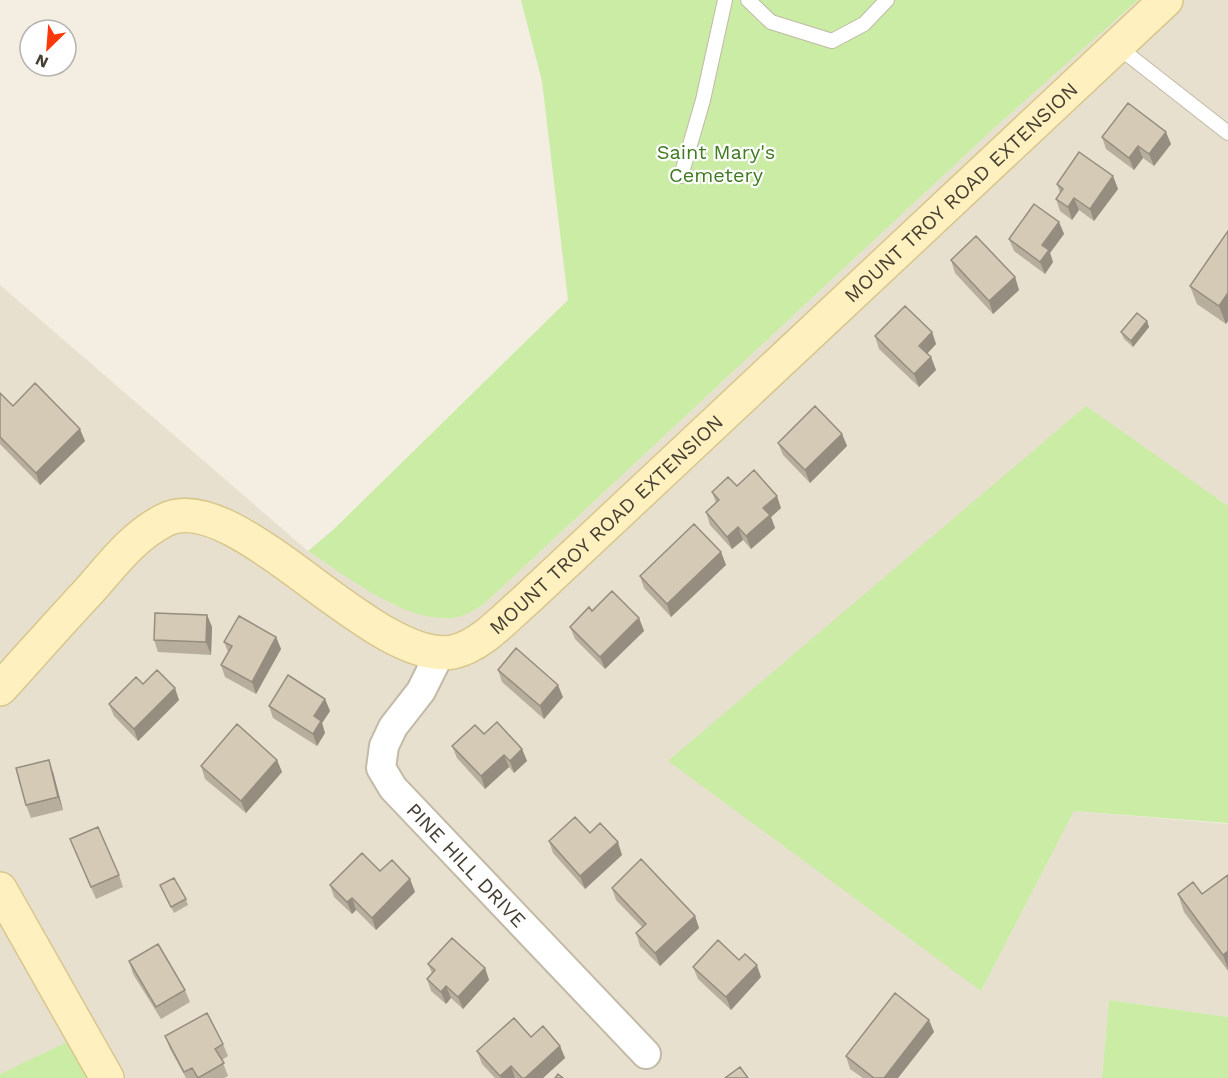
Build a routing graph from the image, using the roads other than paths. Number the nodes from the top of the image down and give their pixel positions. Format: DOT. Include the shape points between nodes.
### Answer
graph roads {
  1 [pos="725,0"];
  2 [pos="748,0"];
  3 [pos="887,0"];
  4 [pos="1166,0"];
  5 [pos="1117,46"];
  6 [pos="1228,134"];
  7 [pos="681,176"];
  8 [pos="440,654"];
  9 [pos="0,689"];
  10 [pos="0,889"];
  11 [pos="646,1054"];
  12 [pos="107,1078"];
  1 -- 7 [label="lane"];
  2 -- 3 [label="lane" via="771,22 832,41 864,24"];
  4 -- 5 [label="street, MOUNT TROY ROAD EXTENSION"];
  5 -- 6 [label="lane"];
  5 -- 8 [label="street, MOUNT TROY ROAD EXTENSION" via="526,600 468,647"];
  8 -- 9 [label="street" via="409,645 381,630 231,528 195,514 166,519 135,539"];
  8 -- 11 [label="street, PINE HILL DRIVE" via="421,691 393,727 384,746 381,768 393,788"];
  10 -- 12 [label="street"];
}
